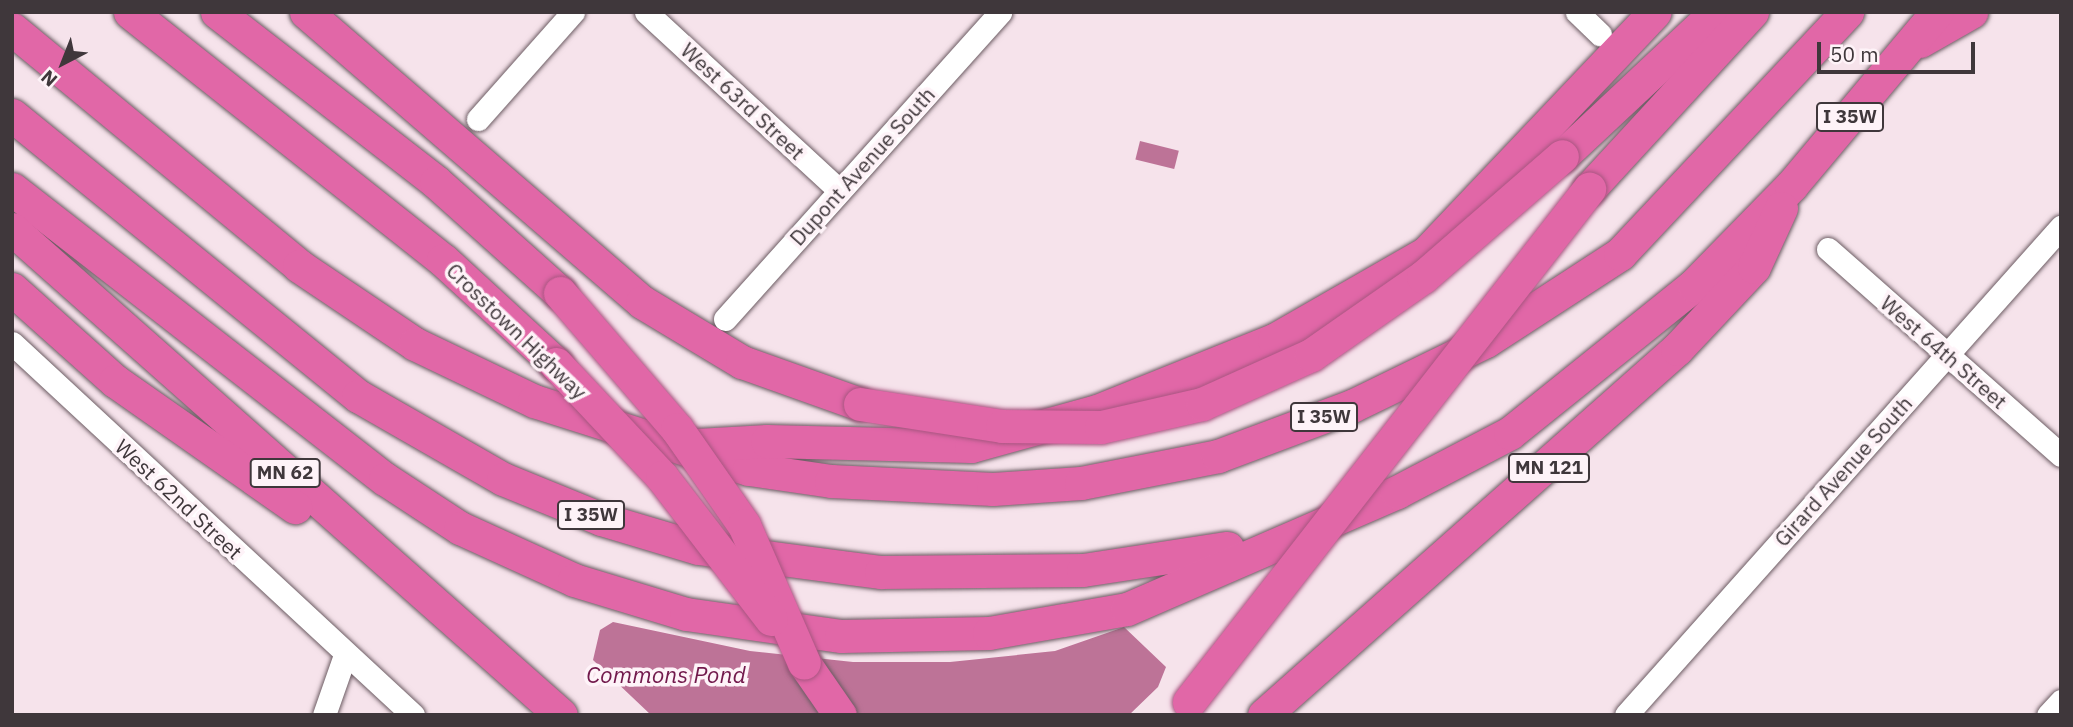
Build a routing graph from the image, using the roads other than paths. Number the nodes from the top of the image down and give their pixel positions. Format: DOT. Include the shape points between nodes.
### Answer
graph roads {
  1 [pos="104,12"];
  2 [pos="130,12"];
  3 [pos="217,12"];
  4 [pos="306,12"];
  5 [pos="573,12"];
  6 [pos="646,12"];
  7 [pos="1000,12"];
  8 [pos="1577,12"];
  9 [pos="1656,12"];
  10 [pos="1716,12"];
  11 [pos="1752,12"];
  12 [pos="1847,12"];
  13 [pos="1937,12"];
  14 [pos="1971,12"];
  15 [pos="12,29"];
  16 [pos="1600,34"];
  17 [pos="1909,47"];
  18 [pos="249,111"];
  19 [pos="12,115"];
  20 [pos="478,119"];
  21 [pos="1791,186"];
  22 [pos="12,189"];
  23 [pos="839,190"];
  24 [pos="2061,227"];
  25 [pos="12,229"];
  26 [pos="1828,249"];
  27 [pos="12,289"];
  28 [pos="725,320"];
  29 [pos="12,344"];
  30 [pos="1947,355"];
  31 [pos="667,447"];
  32 [pos="2061,455"];
  33 [pos="1481,529"];
  34 [pos="1290,533"];
  35 [pos="465,632"];
  36 [pos="345,655"];
  37 [pos="804,663"];
  38 [pos="2061,701"];
  39 [pos="1183,708"];
  40 [pos="324,715"];
  41 [pos="413,715"];
  42 [pos="561,715"];
  43 [pos="840,715"];
  44 [pos="1265,715"];
  45 [pos="1297,715"];
  46 [pos="1626,715"];
  47 [pos="2048,715"];
  1 -- 18 [label="highway"];
  2 -- 18 [label="highway, Crosstown Highway"];
  3 -- 37 [label="highway, bridge" via="436,182 560,293 677,429 744,525"];
  4 -- 10 [label="highway, bridge" via="642,302 742,362 860,404 1002,426 1101,427 1202,404 1311,355 1423,277"];
  5 -- 20 [label="street"];
  6 -- 23 [label="street, West 63rd Street"];
  7 -- 23 [label="street, Dupont Avenue South"];
  8 -- 16 [label="street"];
  9 -- 31 [label="highway" via="1426,253 1274,340 1097,411 971,446 767,441"];
  11 -- 39 [label="highway, bridge" via="1589,189"];
  12 -- 31 [label="highway, I 35W" via="1620,254 1486,341 1352,406 1217,456 1081,483 993,489 831,481"];
  13 -- 17 [label="highway, I 35W"];
  14 -- 17 [label="highway"];
  15 -- 31 [label="highway, I 35W" via="299,266 415,344 534,401"];
  17 -- 21 [label="highway, I 35W"];
  18 -- 37 [label="highway, Crosstown Highway, bridge" via="443,260 556,364 662,477"];
  19 -- 34 [label="highway, I 35W" via="358,396 503,479 601,519 698,548 881,572 1083,569 1175,559"];
  21 -- 33 [label="highway, MN 121" via="1754,267 1677,349"];
  21 -- 34 [label="highway, I 35W" via="1626,346 1510,433 1396,492"];
  22 -- 34 [label="highway" via="385,479 460,528 574,580 686,614 841,636 989,633 1127,610"];
  23 -- 28 [label="street, Dupont Avenue South"];
  24 -- 30 [label="street, Girard Avenue South"];
  25 -- 35 [label="highway, MN 62"];
  26 -- 30 [label="street, West 64th Street"];
  27 -- 35 [label="highway" via="115,382"];
  29 -- 36 [label="street, West 62nd Street"];
  30 -- 32 [label="street, West 64th Street"];
  30 -- 46 [label="street, Girard Avenue South"];
  33 -- 44 [label="highway, MN 121"];
  33 -- 45 [label="highway"];
  35 -- 42 [label="highway, MN 62"];
  36 -- 40 [label="street"];
  36 -- 41 [label="street, West 62nd Street"];
  37 -- 43 [label="highway, Crosstown Highway"];
  38 -- 47 [label="street"];
}
